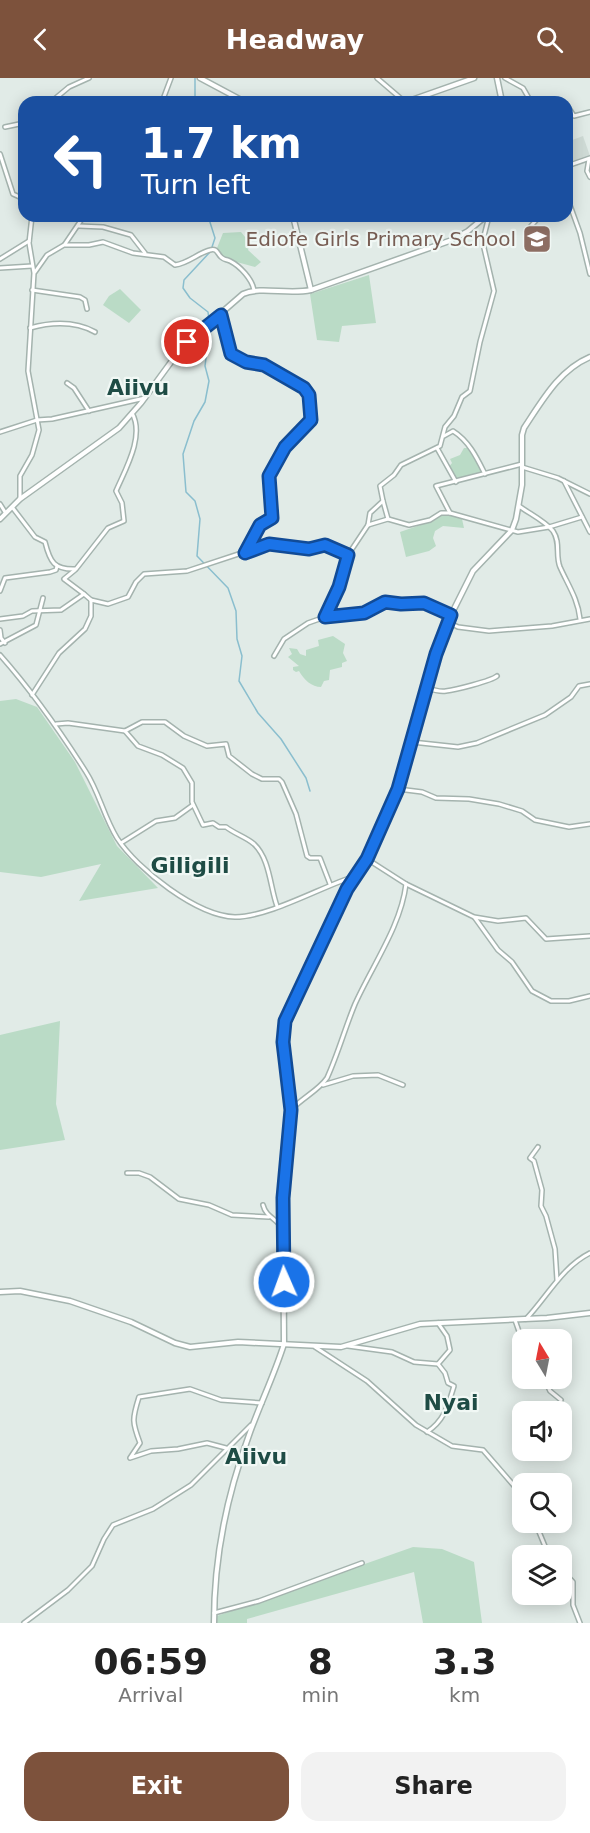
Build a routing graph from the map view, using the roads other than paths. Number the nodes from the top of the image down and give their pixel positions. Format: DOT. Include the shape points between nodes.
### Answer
graph roads {
  1 [pos="89,78"];
  2 [pos="171,78"];
  3 [pos="200,78"];
  4 [pos="377,78"];
  5 [pos="474,78"];
  6 [pos="497,78"];
  7 [pos="505,78"];
  8 [pos="58,96"];
  9 [pos="164,96"];
  10 [pos="234,96"];
  11 [pos="399,96"];
  12 [pos="423,96"];
  13 [pos="501,96"];
  14 [pos="528,96"];
  15 [pos="590,112"];
  16 [pos="573,113"];
  17 [pos="18,124"];
  18 [pos="5,127"];
  19 [pos="0,154"];
  20 [pos="589,159"];
  21 [pos="573,164"];
  22 [pos="590,177"];
  23 [pos="18,196"];
  24 [pos="573,214"];
  25 [pos="32,222"];
  26 [pos="81,222"];
  27 [pos="294,222"];
  28 [pos="479,222"];
  29 [pos="486,222"];
  30 [pos="535,222"];
  31 [pos="79,226"];
  32 [pos="30,240"];
  33 [pos="527,240"];
  34 [pos="64,245"];
  35 [pos="145,253"];
  36 [pos="0,259"];
  37 [pos="32,266"];
  38 [pos="0,268"];
  39 [pos="34,273"];
  40 [pos="590,274"];
  41 [pos="32,290"];
  42 [pos="254,290"];
  43 [pos="311,290"];
  44 [pos="87,309"];
  45 [pos="221,315"];
  46 [pos="30,328"];
  47 [pos="95,332"];
  48 [pos="590,357"];
  49 [pos="67,383"];
  50 [pos="145,398"];
  51 [pos="89,411"];
  52 [pos="132,413"];
  53 [pos="37,420"];
  54 [pos="0,432"];
  55 [pos="444,436"];
  56 [pos="437,448"];
  57 [pos="522,466"];
  58 [pos="485,474"];
  59 [pos="563,480"];
  60 [pos="456,482"];
  61 [pos="590,494"];
  62 [pos="20,499"];
  63 [pos="382,501"];
  64 [pos="0,504"];
  65 [pos="519,506"];
  66 [pos="12,507"];
  67 [pos="5,512"];
  68 [pos="450,513"];
  69 [pos="582,517"];
  70 [pos="0,519"];
  71 [pos="388,519"];
  72 [pos="368,525"];
  73 [pos="549,527"];
  74 [pos="512,530"];
  75 [pos="590,532"];
  76 [pos="245,553"];
  77 [pos="348,555"];
  78 [pos="57,566"];
  79 [pos="76,569"];
  80 [pos="0,591"];
  81 [pos="84,594"];
  82 [pos="43,598"];
  83 [pos="91,600"];
  84 [pos="40,612"];
  85 [pos="451,615"];
  86 [pos="325,617"];
  87 [pos="0,619"];
  88 [pos="580,619"];
  89 [pos="590,619"];
  90 [pos="448,622"];
  91 [pos="0,630"];
  92 [pos="5,643"];
  93 [pos="0,644"];
  94 [pos="0,655"];
  95 [pos="274,656"];
  96 [pos="497,676"];
  97 [pos="590,684"];
  98 [pos="427,688"];
  99 [pos="32,695"];
  100 [pos="56,724"];
  101 [pos="125,731"];
  102 [pos="412,742"];
  103 [pos="398,789"];
  104 [pos="193,805"];
  105 [pos="590,824"];
  106 [pos="121,843"];
  107 [pos="367,859"];
  108 [pos="355,876"];
  109 [pos="330,884"];
  110 [pos="406,884"];
  111 [pos="277,906"];
  112 [pos="474,916"];
  113 [pos="590,936"];
  114 [pos="590,996"];
  115 [pos="323,1085"];
  116 [pos="403,1085"];
  117 [pos="291,1110"];
  118 [pos="538,1147"];
  119 [pos="127,1173"];
  120 [pos="263,1205"];
  121 [pos="269,1217"];
  122 [pos="283,1229"];
  123 [pos="590,1253"];
  124 [pos="556,1280"];
  125 [pos="0,1292"];
  126 [pos="590,1313"];
  127 [pos="526,1319"];
  128 [pos="516,1320"];
  129 [pos="438,1323"];
  130 [pos="519,1329"];
  131 [pos="284,1344"];
  132 [pos="348,1346"];
  133 [pos="315,1347"];
  134 [pos="438,1364"];
  135 [pos="549,1389"];
  136 [pos="561,1400"];
  137 [pos="262,1403"];
  138 [pos="253,1424"];
  139 [pos="427,1432"];
  140 [pos="226,1448"];
  141 [pos="512,1483"];
  142 [pos="362,1563"];
  143 [pos="572,1581"];
  144 [pos="214,1613"];
  145 [pos="24,1623"];
  146 [pos="214,1623"];
  147 [pos="580,1623"];
  1 -- 8 [label="street"];
  2 -- 9 [label="street"];
  3 -- 10 [label="street"];
  4 -- 11 [label="street"];
  5 -- 12 [label="street"];
  6 -- 13 [label="street"];
  7 -- 14 [label="street" via="523,88"];
  15 -- 16 [label="street"];
  17 -- 18 [label="street"];
  19 -- 23 [label="street" via="13,194"];
  20 -- 21 [label="street"];
  20 -- 22 [label="street"];
  24 -- 40 [label="street"];
  25 -- 32 [label="street"];
  26 -- 31 [label="street"];
  27 -- 43 [label="street"];
  28 -- 43 [label="street" via="452,240"];
  29 -- 55 [label="street" via="484,248 493,298 470,392 462,397"];
  30 -- 33 [label="street"];
  31 -- 34 [label="street"];
  31 -- 35 [label="street" via="131,235"];
  32 -- 36 [label="street"];
  32 -- 37 [label="street"];
  34 -- 35 [label="street" via="103,242 133,253"];
  34 -- 39 [label="street" via="47,255"];
  35 -- 42 [label="street" via="164,257 176,265 215,250 249,278"];
  37 -- 38 [label="street"];
  37 -- 39 [label="street"];
  39 -- 41 [label="street"];
  41 -- 44 [label="street" via="80,297"];
  41 -- 46 [label="street"];
  42 -- 43 [label="street"];
  42 -- 45 [label="street" via="243,294"];
  45 -- 50 [label="street" via="182,347"];
  45 -- 76 [label="street" via="231,354 264,365 304,388 312,414 273,468 268,484 272,518 260,525"];
  46 -- 47 [label="street" via="68,324"];
  46 -- 53 [label="street" via="28,374"];
  48 -- 57 [label="street" via="562,375 524,428"];
  49 -- 51 [label="street"];
  50 -- 51 [label="street"];
  50 -- 52 [label="street"];
  51 -- 53 [label="street"];
  52 -- 62 [label="street" via="99,444"];
  52 -- 79 [label="street" via="135,438 116,491 124,521 108,528"];
  53 -- 54 [label="street"];
  53 -- 62 [label="street" via="39,434 21,476"];
  55 -- 56 [label="street"];
  55 -- 58 [label="street" via="456,433 469,446"];
  56 -- 60 [label="street"];
  56 -- 63 [label="street" via="399,467 380,486"];
  57 -- 58 [label="street"];
  57 -- 59 [label="street"];
  57 -- 65 [label="street"];
  58 -- 60 [label="street"];
  59 -- 61 [label="street"];
  59 -- 69 [label="street"];
  60 -- 68 [label="street" via="436,487"];
  62 -- 66 [label="street"];
  63 -- 71 [label="street"];
  63 -- 72 [label="street" via="370,513"];
  64 -- 67 [label="street"];
  65 -- 73 [label="street"];
  65 -- 74 [label="street"];
  66 -- 67 [label="street"];
  66 -- 78 [label="street" via="34,537 45,542"];
  67 -- 70 [label="street"];
  68 -- 71 [label="street" via="409,525"];
  68 -- 74 [label="street"];
  69 -- 73 [label="street"];
  69 -- 75 [label="street"];
  71 -- 72 [label="street"];
  72 -- 77 [label="street"];
  73 -- 74 [label="street"];
  73 -- 88 [label="street" via="557,539 559,564 576,598"];
  74 -- 85 [label="street" via="473,571"];
  76 -- 77 [label="street" via="269,544 309,549 325,545"];
  76 -- 83 [label="street" via="187,572 144,574 128,597 108,604"];
  77 -- 86 [label="street"];
  78 -- 79 [label="street"];
  78 -- 80 [label="street" via="50,572 5,578"];
  79 -- 81 [label="street" via="64,579"];
  81 -- 83 [label="street"];
  81 -- 84 [label="street" via="65,608"];
  82 -- 84 [label="street"];
  83 -- 99 [label="street" via="91,616 85,629 59,653"];
  84 -- 87 [label="street"];
  84 -- 92 [label="street" via="36,625"];
  85 -- 86 [label="street" via="424,603 385,602 364,613"];
  85 -- 90 [label="street"];
  86 -- 95 [label="street" via="290,634 278,645"];
  88 -- 89 [label="street"];
  88 -- 90 [label="street" via="552,626 489,631"];
  90 -- 98 [label="street"];
  91 -- 92 [label="street"];
  92 -- 93 [label="street"];
  94 -- 99 [label="street"];
  96 -- 98 [label="street" via="448,691"];
  97 -- 102 [label="street" via="579,686 571,697 545,715 477,743 458,747"];
  98 -- 102 [label="street"];
  99 -- 100 [label="street"];
  100 -- 101 [label="street"];
  100 -- 106 [label="street" via="88,775"];
  101 -- 104 [label="street" via="138,746 179,763 192,783"];
  101 -- 109 [label="street" via="142,722 165,722 207,746 227,745 229,756 258,777 279,779 296,814 307,856 320,858"];
  102 -- 103 [label="street"];
  103 -- 105 [label="street" via="436,798 499,804 535,819 569,827"];
  103 -- 107 [label="street"];
  104 -- 106 [label="street" via="177,817 156,821"];
  104 -- 111 [label="street" via="203,825 226,827 255,845"];
  106 -- 111 [label="street" via="175,892 220,915 244,916"];
  107 -- 108 [label="street"];
  107 -- 110 [label="street"];
  108 -- 109 [label="street"];
  108 -- 117 [label="street" via="285,1021 283,1042"];
  109 -- 111 [label="street"];
  110 -- 112 [label="street"];
  110 -- 115 [label="street" via="396,918 354,1005"];
  112 -- 113 [label="street" via="498,921 526,918 546,939"];
  112 -- 114 [label="street" via="532,991 551,1001"];
  115 -- 116 [label="street" via="353,1076 378,1075"];
  115 -- 117 [label="street"];
  117 -- 122 [label="street"];
  118 -- 124 [label="street" via="530,1158 541,1182 541,1206 554,1243"];
  119 -- 121 [label="street" via="150,1177 179,1199 197,1201 232,1215"];
  120 -- 121 [label="street"];
  121 -- 122 [label="street"];
  122 -- 131 [label="street"];
  123 -- 124 [label="street"];
  124 -- 127 [label="street"];
  125 -- 131 [label="street" via="20,1291 70,1301 190,1347 238,1342"];
  126 -- 127 [label="street"];
  127 -- 128 [label="street"];
  128 -- 129 [label="street"];
  128 -- 130 [label="street"];
  129 -- 132 [label="street" via="402,1328"];
  129 -- 134 [label="street" via="450,1350"];
  131 -- 133 [label="street"];
  131 -- 137 [label="street"];
  132 -- 133 [label="street"];
  132 -- 134 [label="street"];
  133 -- 139 [label="street" via="367,1381"];
  134 -- 139 [label="street" via="448,1383 454,1386 447,1412"];
  135 -- 136 [label="street"];
  137 -- 138 [label="street"];
  137 -- 140 [label="street" via="221,1400 190,1389 139,1397 132,1424 140,1443 130,1458 207,1443"];
  138 -- 140 [label="street"];
  138 -- 144 [label="street" via="222,1528"];
  139 -- 141 [label="street" via="456,1447 483,1450"];
  140 -- 145 [label="street" via="184,1489 153,1509 113,1525 92,1566"];
  142 -- 144 [label="street" via="259,1601"];
  143 -- 147 [label="street" via="573,1605"];
  144 -- 146 [label="street"];
}
